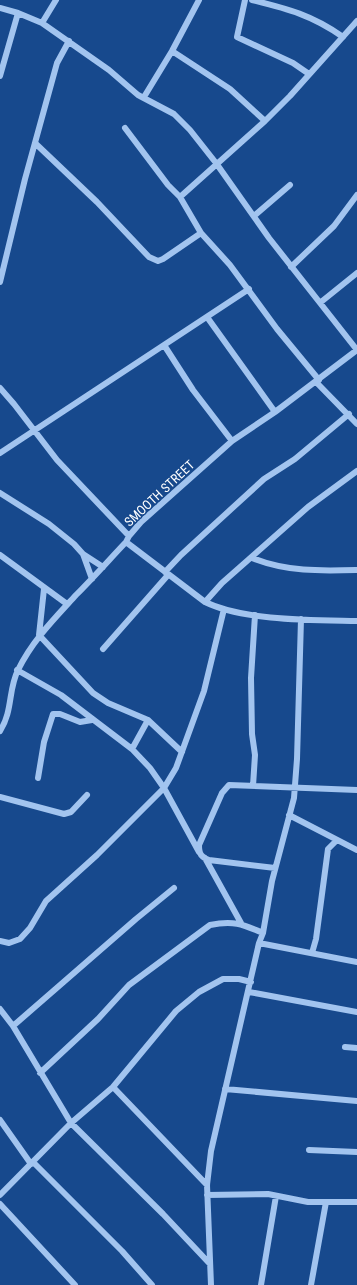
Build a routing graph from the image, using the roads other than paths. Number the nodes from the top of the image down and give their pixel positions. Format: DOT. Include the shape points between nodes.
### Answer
graph roads {
  1 [pos="56,0"];
  2 [pos="199,0"];
  3 [pos="245,0"];
  4 [pos="252,0"];
  5 [pos="0,8"];
  6 [pos="18,13"];
  7 [pos="357,21"];
  8 [pos="42,24"];
  9 [pos="343,37"];
  10 [pos="69,41"];
  11 [pos="172,51"];
  12 [pos="309,74"];
  13 [pos="0,76"];
  14 [pos="144,97"];
  15 [pos="265,121"];
  16 [pos="124,128"];
  17 [pos="35,143"];
  18 [pos="216,163"];
  19 [pos="290,185"];
  20 [pos="357,195"];
  21 [pos="180,197"];
  22 [pos="254,216"];
  23 [pos="201,233"];
  24 [pos="291,267"];
  25 [pos="357,273"];
  26 [pos="0,282"];
  27 [pos="249,289"];
  28 [pos="320,302"];
  29 [pos="207,317"];
  30 [pos="164,345"];
  31 [pos="357,350"];
  32 [pos="318,381"];
  33 [pos="1,391"];
  34 [pos="275,412"];
  35 [pos="348,414"];
  36 [pos="357,424"];
  37 [pos="34,430"];
  38 [pos="232,441"];
  39 [pos="0,453"];
  40 [pos="357,471"];
  41 [pos="0,493"];
  42 [pos="127,539"];
  43 [pos="83,554"];
  44 [pos="0,555"];
  45 [pos="252,558"];
  46 [pos="103,567"];
  47 [pos="357,570"];
  48 [pos="167,573"];
  49 [pos="92,579"];
  50 [pos="44,589"];
  51 [pos="205,602"];
  52 [pos="68,604"];
  53 [pos="224,609"];
  54 [pos="255,614"];
  55 [pos="301,619"];
  56 [pos="357,621"];
  57 [pos="39,634"];
  58 [pos="103,649"];
  59 [pos="17,670"];
  60 [pos="92,720"];
  61 [pos="148,720"];
  62 [pos="0,731"];
  63 [pos="132,749"];
  64 [pos="182,752"];
  65 [pos="38,778"];
  66 [pos="253,786"];
  67 [pos="164,788"];
  68 [pos="295,788"];
  69 [pos="357,790"];
  70 [pos="87,795"];
  71 [pos="0,797"];
  72 [pos="289,815"];
  73 [pos="336,840"];
  74 [pos="357,850"];
  75 [pos="199,852"];
  76 [pos="205,858"];
  77 [pos="275,868"];
  78 [pos="174,888"];
  79 [pos="241,923"];
  80 [pos="263,933"];
  81 [pos="0,942"];
  82 [pos="259,943"];
  83 [pos="312,953"];
  84 [pos="357,962"];
  85 [pos="251,982"];
  86 [pos="249,992"];
  87 [pos="0,1009"];
  88 [pos="357,1012"];
  89 [pos="13,1026"];
  90 [pos="345,1047"];
  91 [pos="357,1048"];
  92 [pos="40,1073"];
  93 [pos="114,1087"];
  94 [pos="225,1089"];
  95 [pos="357,1101"];
  96 [pos="0,1120"];
  97 [pos="71,1123"];
  98 [pos="309,1150"];
  99 [pos="357,1152"];
  100 [pos="32,1163"];
  101 [pos="207,1185"];
  102 [pos="0,1195"];
  103 [pos="207,1195"];
  104 [pos="276,1196"];
  105 [pos="326,1202"];
  106 [pos="357,1202"];
  107 [pos="0,1204"];
  108 [pos="210,1264"];
  109 [pos="75,1285"];
  110 [pos="152,1285"];
  111 [pos="211,1285"];
  112 [pos="261,1285"];
  113 [pos="311,1285"];
  1 -- 8 [label="street"];
  2 -- 11 [label="street"];
  3 -- 12 [label="street" via="237,37 293,63"];
  4 -- 9 [label="street" via="322,22"];
  5 -- 6 [label="street"];
  6 -- 8 [label="street"];
  6 -- 13 [label="street"];
  7 -- 9 [label="street"];
  8 -- 10 [label="street"];
  9 -- 12 [label="street"];
  10 -- 14 [label="street"];
  10 -- 17 [label="street" via="58,63"];
  11 -- 14 [label="street"];
  11 -- 15 [label="street" via="230,89"];
  12 -- 15 [label="street"];
  14 -- 18 [label="street" via="174,114"];
  15 -- 18 [label="street"];
  16 -- 21 [label="street" via="168,186"];
  17 -- 23 [label="street" via="97,202 148,257 158,261 163,259"];
  17 -- 26 [label="street"];
  18 -- 21 [label="street"];
  18 -- 22 [label="street"];
  19 -- 22 [label="street"];
  20 -- 24 [label="street" via="334,226"];
  21 -- 23 [label="street"];
  22 -- 24 [label="street"];
  23 -- 27 [label="street"];
  24 -- 28 [label="street"];
  25 -- 28 [label="street"];
  27 -- 29 [label="street"];
  27 -- 32 [label="street"];
  28 -- 31 [label="street"];
  29 -- 30 [label="street"];
  29 -- 34 [label="street"];
  30 -- 37 [label="street"];
  30 -- 38 [label="street" via="193,390"];
  31 -- 32 [label="street, SMOOTH STREET"];
  32 -- 34 [label="street, SMOOTH STREET"];
  32 -- 35 [label="street"];
  33 -- 37 [label="street"];
  34 -- 38 [label="street, SMOOTH STREET"];
  35 -- 36 [label="street"];
  35 -- 48 [label="street" via="295,459 264,479 181,555"];
  37 -- 39 [label="street"];
  37 -- 42 [label="street"];
  38 -- 42 [label="street, SMOOTH STREET" via="141,522"];
  40 -- 45 [label="street" via="308,508"];
  41 -- 43 [label="street" via="50,524"];
  42 -- 46 [label="street, SMOOTH STREET"];
  42 -- 48 [label="street"];
  43 -- 46 [label="street"];
  43 -- 49 [label="street"];
  44 -- 50 [label="street"];
  45 -- 47 [label="street" via="272,566 314,571"];
  45 -- 51 [label="street" via="222,583"];
  46 -- 49 [label="street, SMOOTH STREET"];
  48 -- 51 [label="street"];
  48 -- 58 [label="street"];
  49 -- 52 [label="street, SMOOTH STREET"];
  50 -- 52 [label="street"];
  50 -- 57 [label="street"];
  51 -- 53 [label="street"];
  52 -- 57 [label="street, SMOOTH STREET"];
  53 -- 54 [label="street"];
  53 -- 64 [label="street" via="204,691"];
  54 -- 55 [label="street"];
  54 -- 66 [label="street" via="251,678 255,755"];
  55 -- 56 [label="street"];
  55 -- 68 [label="street"];
  57 -- 59 [label="street, SMOOTH STREET"];
  57 -- 61 [label="street" via="93,693 108,703"];
  59 -- 60 [label="street" via="61,695"];
  59 -- 62 [label="street, SMOOTH STREET" via="11,704"];
  60 -- 63 [label="street"];
  60 -- 65 [label="street" via="80,722 54,714 44,742"];
  61 -- 63 [label="street"];
  61 -- 64 [label="street"];
  63 -- 67 [label="street"];
  64 -- 67 [label="street"];
  66 -- 68 [label="street"];
  66 -- 75 [label="street" via="229,785 222,793 199,845"];
  67 -- 75 [label="street"];
  67 -- 81 [label="street" via="97,855 46,901 30,928 20,939 9,943"];
  68 -- 69 [label="street"];
  68 -- 72 [label="street"];
  70 -- 71 [label="street" via="71,812 64,814"];
  72 -- 73 [label="street"];
  72 -- 77 [label="street"];
  73 -- 74 [label="street"];
  73 -- 83 [label="street" via="328,849"];
  75 -- 76 [label="street"];
  76 -- 77 [label="street"];
  76 -- 79 [label="street"];
  77 -- 80 [label="street"];
  78 -- 89 [label="street"];
  79 -- 80 [label="street"];
  79 -- 92 [label="street" via="210,925 129,985 98,1019"];
  80 -- 82 [label="street"];
  82 -- 83 [label="street"];
  82 -- 85 [label="street"];
  83 -- 84 [label="street"];
  85 -- 86 [label="street"];
  85 -- 93 [label="street" via="223,979 199,992 176,1011"];
  86 -- 88 [label="street"];
  86 -- 94 [label="street"];
  87 -- 89 [label="street"];
  89 -- 92 [label="street"];
  90 -- 91 [label="street"];
  92 -- 97 [label="street"];
  93 -- 97 [label="street"];
  93 -- 101 [label="street"];
  94 -- 95 [label="street"];
  94 -- 101 [label="street" via="211,1151"];
  96 -- 100 [label="street"];
  97 -- 100 [label="street"];
  97 -- 108 [label="street"];
  98 -- 99 [label="street"];
  100 -- 102 [label="street"];
  100 -- 110 [label="street" via="122,1251"];
  101 -- 103 [label="street"];
  103 -- 104 [label="street"];
  103 -- 108 [label="street"];
  104 -- 105 [label="street" via="308,1202"];
  104 -- 112 [label="street"];
  105 -- 106 [label="street"];
  105 -- 113 [label="street"];
  107 -- 109 [label="street"];
  108 -- 111 [label="street"];
}
